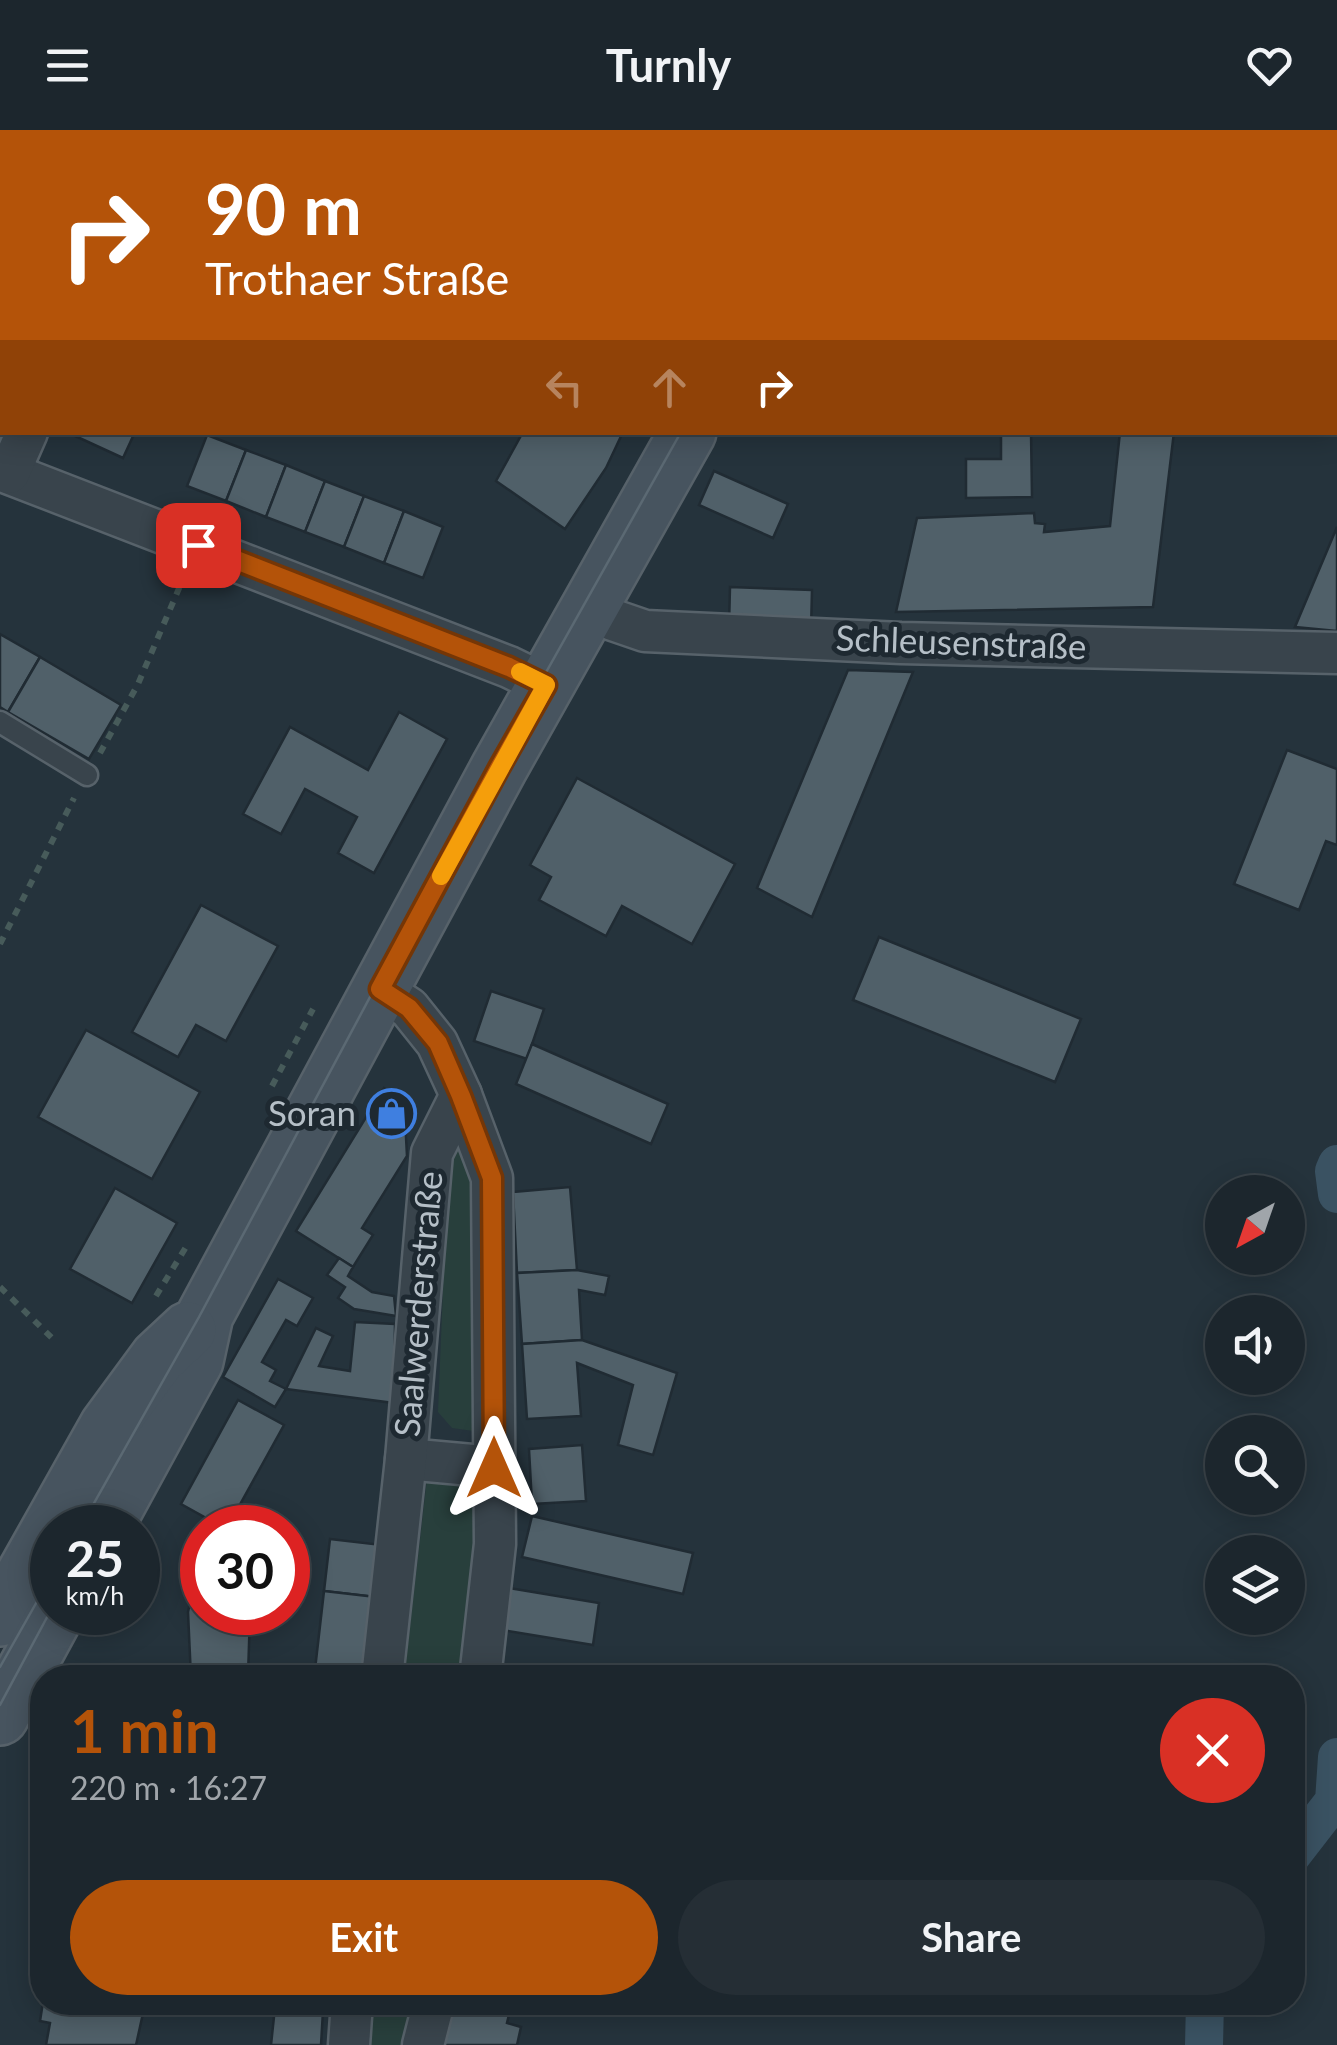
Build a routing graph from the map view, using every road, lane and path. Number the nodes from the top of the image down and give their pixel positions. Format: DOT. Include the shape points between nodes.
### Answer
graph roads {
  1 [pos="25,435"];
  2 [pos="686,435"];
  3 [pos="4,472"];
  4 [pos="198,545"];
  5 [pos="590,608"];
  6 [pos="1337,653"];
  7 [pos="546,685"];
  8 [pos="0,722"];
  9 [pos="87,774"];
  10 [pos="0,944"];
  11 [pos="380,989"];
  12 [pos="461,1096"];
  13 [pos="0,1287"];
  14 [pos="206,1315"];
  15 [pos="53,1339"];
  16 [pos="406,1460"];
  17 [pos="494,1468"];
  18 [pos="117,1505"];
  19 [pos="0,1618"];
  20 [pos="44,1635"];
  21 [pos="383,1665"];
  22 [pos="481,1665"];
  23 [pos="0,1716"];
  24 [pos="351,2015"];
  25 [pos="431,2015"];
  26 [pos="349,2045"];
  27 [pos="423,2045"];
  1 -- 3 [label="street"];
  2 -- 5 [label="main road"];
  3 -- 4 [label="street"];
  4 -- 7 [label="street"];
  4 -- 9 [label="path" via="138,684"];
  5 -- 6 [label="street, Schleusenstraße" via="645,630"];
  5 -- 7 [label="main road"];
  7 -- 11 [label="main road"];
  8 -- 9 [label="lane"];
  9 -- 10 [label="path"];
  11 -- 12 [label="street, Saalwerderstraße" via="409,1008 438,1043"];
  11 -- 14 [label="main road"];
  12 -- 16 [label="street, Saalwerderstraße" via="432,1152"];
  12 -- 17 [label="street, Saalwerderstraße" via="492,1178"];
  13 -- 15 [label="path"];
  14 -- 18 [label="main road" via="195,1362"];
  14 -- 19 [label="main road" via="158,1358 108,1426"];
  16 -- 17 [label="street, Saalwerderstraße"];
  16 -- 21 [label="street, Saalwerderstraße"];
  17 -- 22 [label="street, Saalwerderstraße" via="495,1544"];
  20 -- 23 [label="main road"];
  24 -- 26 [label="street"];
  25 -- 27 [label="street"];
}
